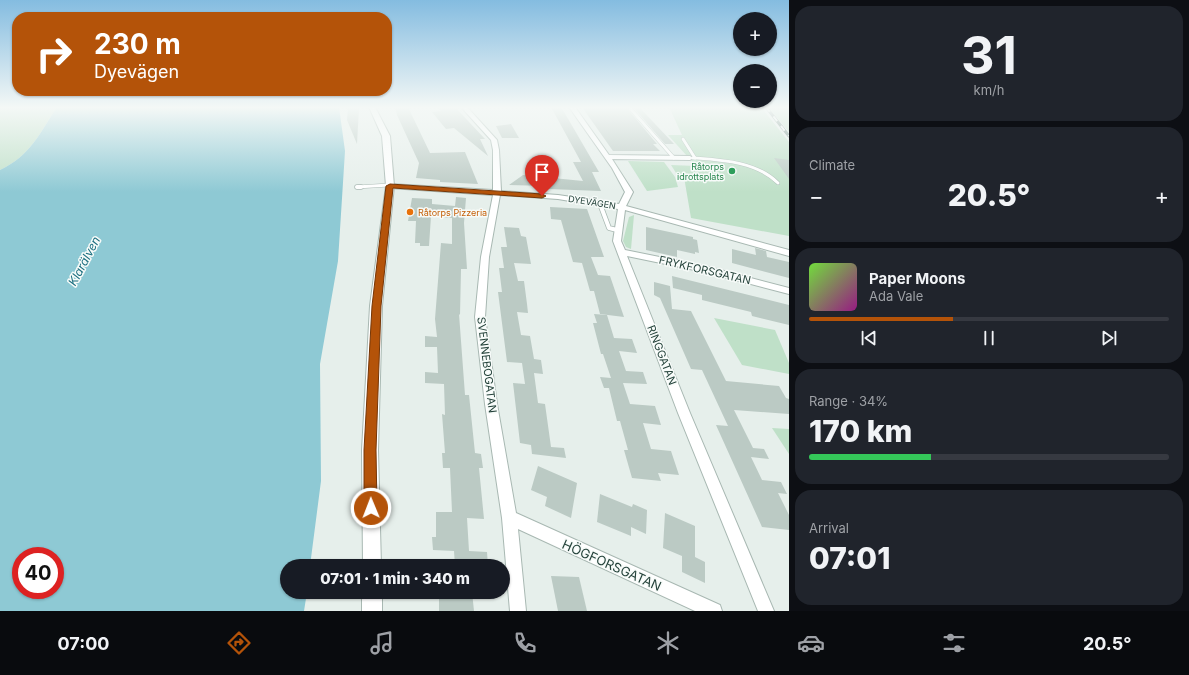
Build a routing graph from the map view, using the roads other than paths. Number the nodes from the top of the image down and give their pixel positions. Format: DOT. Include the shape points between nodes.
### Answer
graph roads {
  1 [pos="386,136"];
  2 [pos="490,136"];
  3 [pos="592,136"];
  4 [pos="654,136"];
  5 [pos="682,139"];
  6 [pos="607,157"];
  7 [pos="674,158"];
  8 [pos="693,158"];
  9 [pos="778,183"];
  10 [pos="389,186"];
  11 [pos="357,187"];
  12 [pos="497,193"];
  13 [pos="600,204"];
  14 [pos="622,207"];
  15 [pos="617,230"];
  16 [pos="621,252"];
  17 [pos="789,253"];
  18 [pos="789,291"];
  19 [pos="509,518"];
  20 [pos="372,559"];
  21 [pos="372,599"];
  22 [pos="372,611"];
  23 [pos="518,611"];
  24 [pos="714,611"];
  25 [pos="766,611"];
  1 -- 10 [label="street"];
  2 -- 12 [label="street, SVENNEBOGATAN" via="494,140 496,150"];
  3 -- 6 [label="street, RINGGATAN"];
  4 -- 7 [label="lane"];
  5 -- 8 [label="lane"];
  6 -- 7 [label="street"];
  6 -- 14 [label="street, RINGGATAN" via="628,192"];
  7 -- 8 [label="street"];
  8 -- 9 [label="lane" via="754,167 765,171"];
  10 -- 11 [label="lane"];
  10 -- 12 [label="street, DYEVÄGEN"];
  10 -- 20 [label="street" via="376,306 370,450"];
  12 -- 13 [label="street, DYEVÄGEN" via="558,197"];
  12 -- 19 [label="street, SVENNEBOGATAN" via="485,257 480,317"];
  13 -- 14 [label="street, DYEVÄGEN"];
  13 -- 15 [label="lane" via="609,228"];
  14 -- 15 [label="street, RINGGATAN"];
  14 -- 17 [label="street, DYEVÄGEN"];
  15 -- 16 [label="street, RINGGATAN"];
  16 -- 18 [label="street, FRYKFORSGATAN" via="709,270"];
  16 -- 25 [label="street, RINGGATAN"];
  19 -- 23 [label="street, SVENNEBOGATAN"];
  19 -- 24 [label="street, HÖGFORSGATAN"];
  21 -- 22 [label="street"];
}
